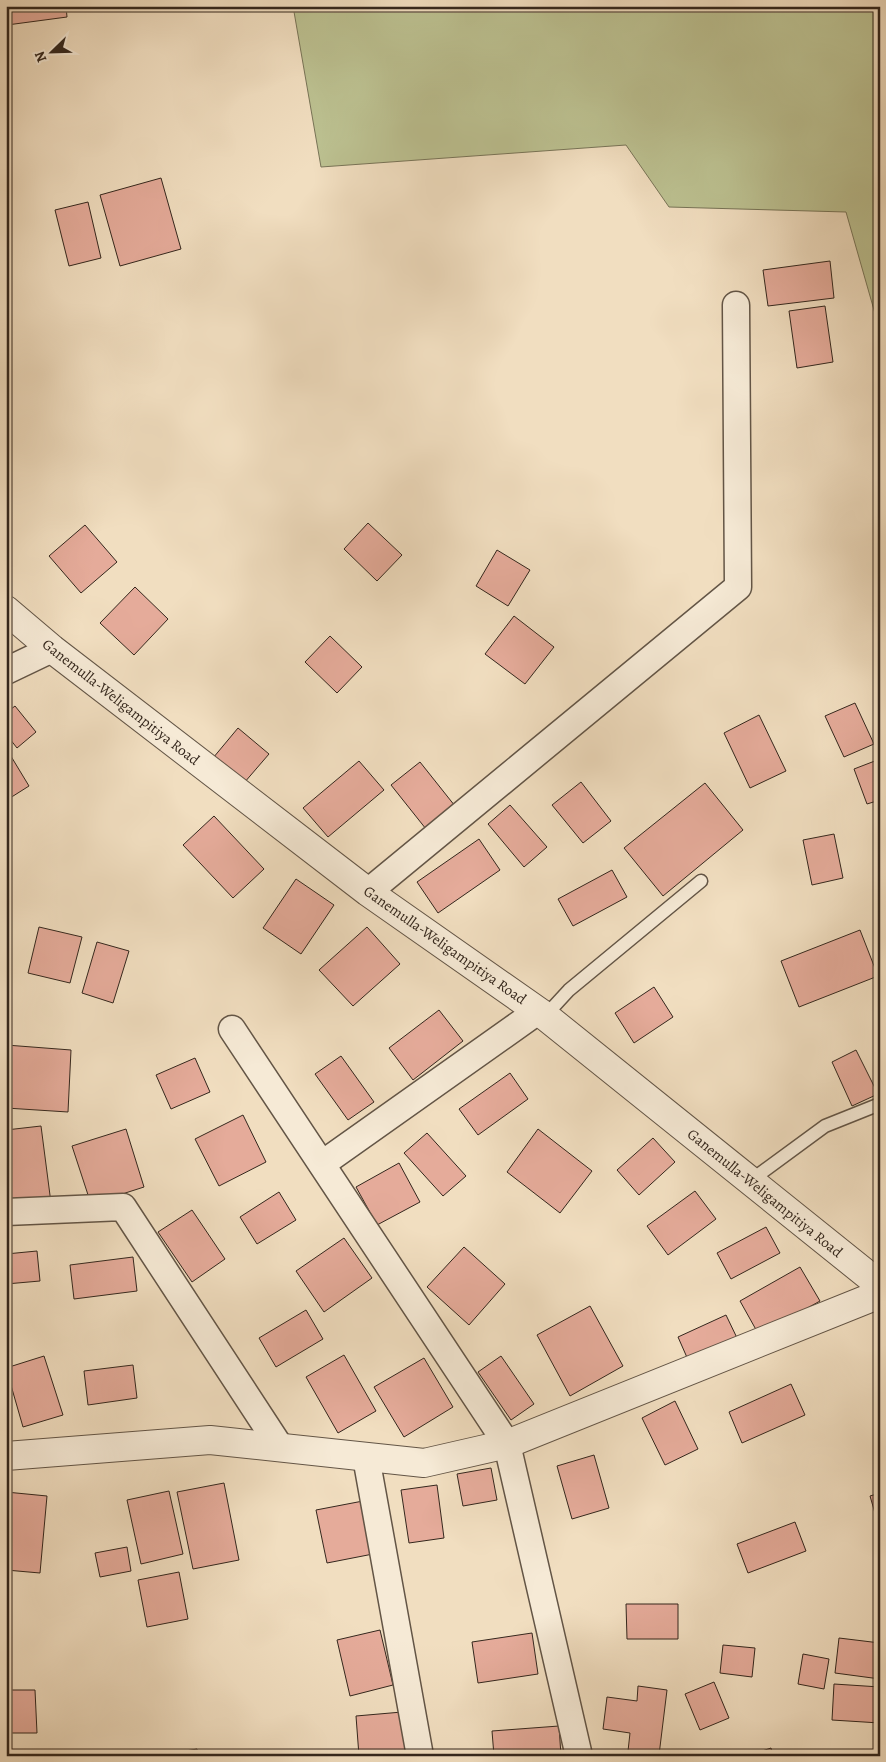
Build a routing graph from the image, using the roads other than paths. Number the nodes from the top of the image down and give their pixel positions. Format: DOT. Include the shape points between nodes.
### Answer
graph roads {
  1 [pos="736,305"];
  2 [pos="6,610"];
  3 [pos="52,649"];
  4 [pos="6,671"];
  5 [pos="701,881"];
  6 [pos="368,892"];
  7 [pos="542,1013"];
  8 [pos="232,1029"];
  9 [pos="880,1104"];
  10 [pos="322,1164"];
  11 [pos="750,1181"];
  12 [pos="6,1212"];
  13 [pos="880,1285"];
  14 [pos="880,1294"];
  15 [pos="507,1444"];
  16 [pos="280,1448"];
  17 [pos="6,1456"];
  18 [pos="366,1457"];
  19 [pos="420,1756"];
  20 [pos="579,1756"];
  1 -- 6 [label="street" via="738,587"];
  2 -- 3 [label="street, Ganemulla-Weligampitiya Road"];
  3 -- 4 [label="street"];
  3 -- 6 [label="street, Ganemulla-Weligampitiya Road"];
  5 -- 7 [label="lane"];
  6 -- 7 [label="street, Ganemulla-Weligampitiya Road"];
  7 -- 10 [label="street"];
  7 -- 11 [label="street, Ganemulla-Weligampitiya Road"];
  8 -- 10 [label="street"];
  9 -- 11 [label="lane" via="825,1126"];
  10 -- 15 [label="street"];
  11 -- 13 [label="street, Ganemulla-Weligampitiya Road"];
  12 -- 16 [label="street" via="123,1208"];
  14 -- 15 [label="street"];
  15 -- 18 [label="street" via="424,1463"];
  15 -- 20 [label="street"];
  16 -- 17 [label="street" via="210,1440"];
  16 -- 18 [label="street"];
  18 -- 19 [label="street"];
}
